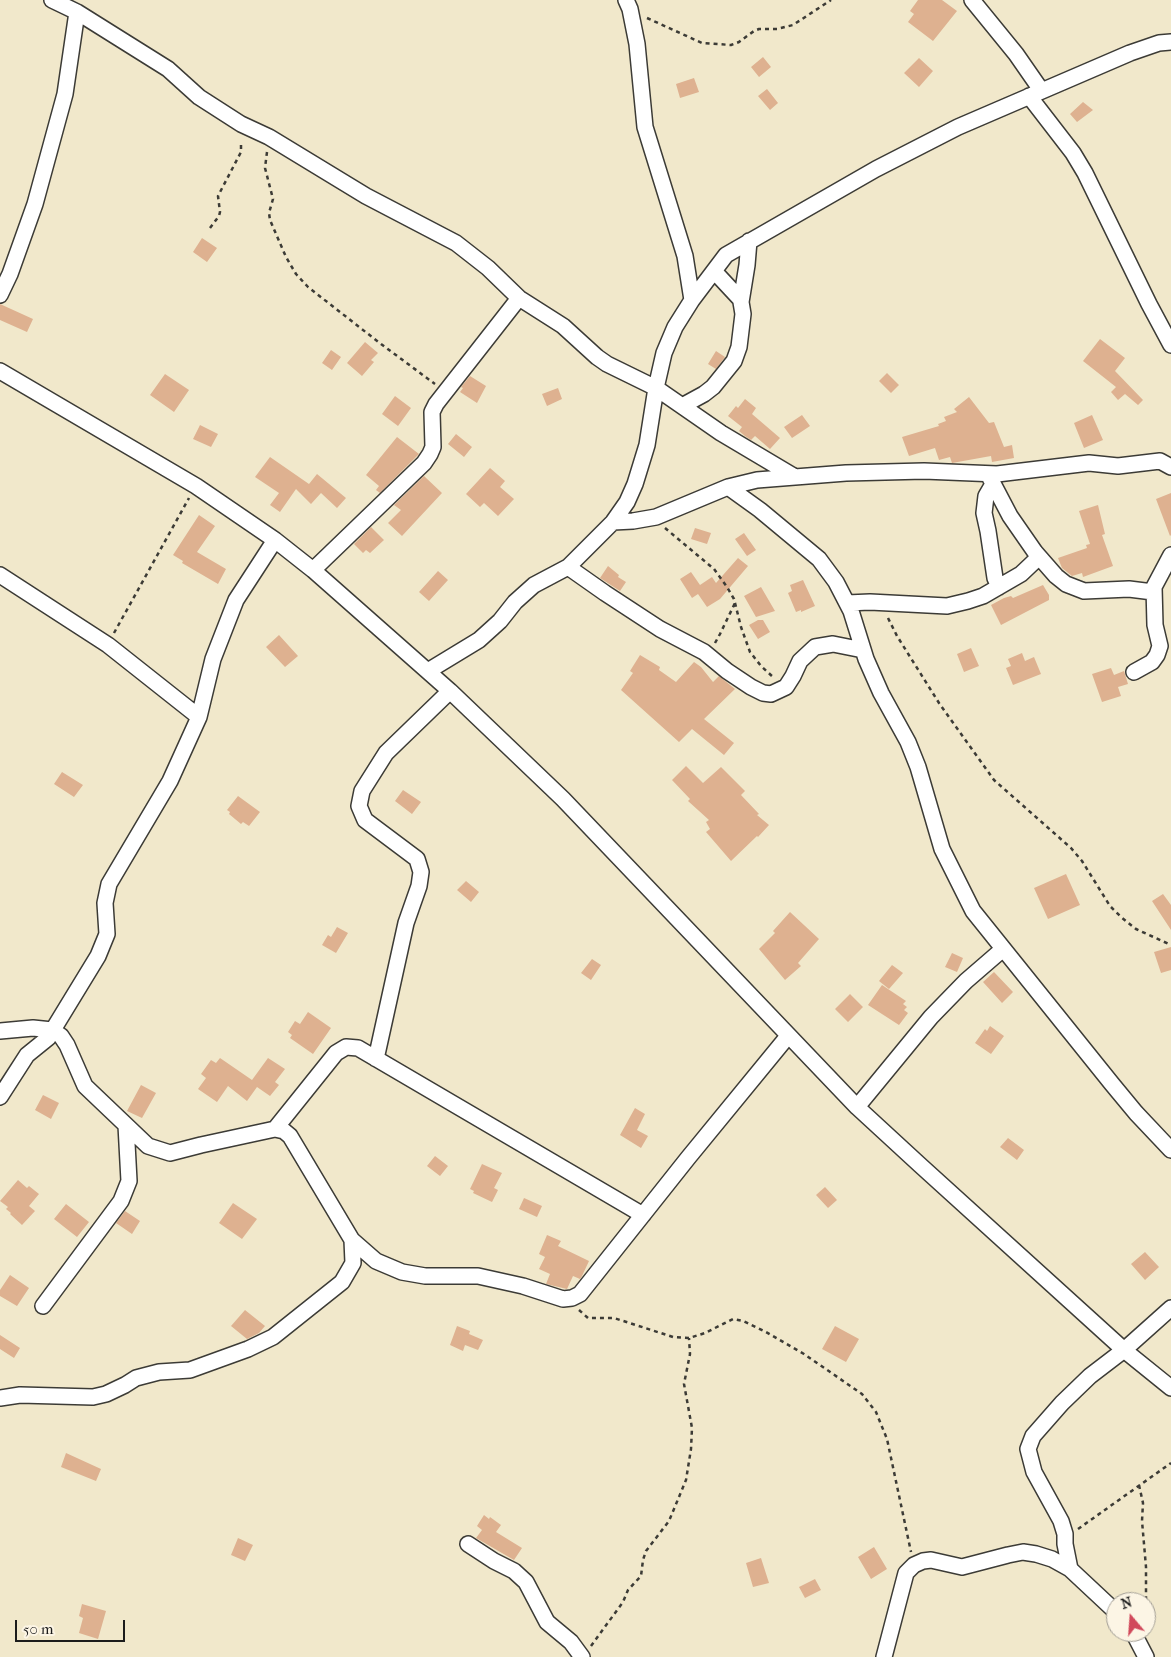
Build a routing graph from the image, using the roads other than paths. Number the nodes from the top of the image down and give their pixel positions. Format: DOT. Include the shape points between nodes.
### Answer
graph roads {
  1 [pos="52,0"];
  2 [pos="972,0"];
  3 [pos="628,5"];
  4 [pos="77,12"];
  5 [pos="1171,42"];
  6 [pos="1035,93"];
  7 [pos="749,242"];
  8 [pos="714,271"];
  9 [pos="0,295"];
  10 [pos="519,298"];
  11 [pos="692,300"];
  12 [pos="741,300"];
  13 [pos="1171,345"];
  14 [pos="0,371"];
  15 [pos="656,388"];
  16 [pos="682,406"];
  17 [pos="1171,467"];
  18 [pos="795,477"];
  19 [pos="991,479"];
  20 [pos="728,487"];
  21 [pos="613,522"];
  22 [pos="275,540"];
  23 [pos="1171,555"];
  24 [pos="1039,557"];
  25 [pos="568,566"];
  26 [pos="313,570"];
  27 [pos="0,575"];
  28 [pos="999,587"];
  29 [pos="1153,592"];
  30 [pos="847,603"];
  31 [pos="863,650"];
  32 [pos="428,671"];
  33 [pos="1134,672"];
  34 [pos="450,691"];
  35 [pos="200,717"];
  36 [pos="1003,949"];
  37 [pos="52,1030"];
  38 [pos="0,1031"];
  39 [pos="788,1036"];
  40 [pos="376,1059"];
  41 [pos="0,1097"];
  42 [pos="857,1107"];
  43 [pos="126,1125"];
  44 [pos="275,1129"];
  45 [pos="1171,1150"];
  46 [pos="643,1215"];
  47 [pos="352,1240"];
  48 [pos="43,1306"];
  49 [pos="1171,1308"];
  50 [pos="1124,1350"];
  51 [pos="1171,1388"];
  52 [pos="0,1398"];
  53 [pos="1065,1539"];
  54 [pos="468,1544"];
  55 [pos="1052,1559"];
  56 [pos="1070,1569"];
  57 [pos="1106,1603"];
  58 [pos="1138,1642"];
  59 [pos="585,1653"];
  60 [pos="884,1657"];
  61 [pos="1146,1657"];
  1 -- 4 [label="street"];
  2 -- 6 [label="street" via="1016,54"];
  3 -- 11 [label="street" via="637,44 645,127 685,256"];
  4 -- 9 [label="street" via="65,94 35,204"];
  4 -- 10 [label="street" via="168,69 199,97 242,124 366,196 456,243"];
  5 -- 6 [label="street" via="1130,52"];
  6 -- 7 [label="street" via="958,126"];
  6 -- 13 [label="street" via="1085,173"];
  7 -- 8 [label="street" via="726,255"];
  7 -- 12 [label="street"];
  8 -- 11 [label="street"];
  8 -- 12 [label="street"];
  10 -- 15 [label="street" via="563,326 607,364"];
  10 -- 26 [label="street" via="436,404 432,412 433,447 427,458"];
  11 -- 15 [label="street" via="675,326 664,353"];
  12 -- 16 [label="street" via="742,333 734,361 713,387"];
  14 -- 22 [label="street" via="196,486"];
  15 -- 16 [label="street"];
  15 -- 21 [label="street" via="636,484"];
  16 -- 18 [label="street"];
  17 -- 19 [label="street" via="1160,461 1118,466 1089,463"];
  18 -- 19 [label="street" via="924,471"];
  18 -- 20 [label="street" via="757,480"];
  19 -- 24 [label="street" via="1010,516"];
  19 -- 28 [label="street" via="984,513"];
  20 -- 21 [label="street" via="656,517"];
  20 -- 30 [label="street" via="818,559"];
  21 -- 25 [label="street"];
  22 -- 26 [label="street"];
  22 -- 35 [label="street" via="236,600 213,659"];
  23 -- 29 [label="street"];
  24 -- 28 [label="street" via="1021,574"];
  24 -- 29 [label="street" via="1066,584 1084,591 1130,589"];
  25 -- 31 [label="street" via="660,629 706,654 763,693 771,694 786,687 800,661 815,647 833,644"];
  25 -- 32 [label="street" via="534,585 479,640"];
  26 -- 32 [label="street"];
  27 -- 35 [label="street" via="108,645"];
  28 -- 30 [label="street" via="983,596 947,606"];
  29 -- 33 [label="street" via="1160,646 1152,662"];
  30 -- 31 [label="street"];
  31 -- 36 [label="street" via="918,767 942,849 974,911"];
  32 -- 34 [label="street"];
  34 -- 39 [label="street" via="570,806"];
  34 -- 40 [label="street" via="386,753 362,791 359,806 365,820 417,859 421,872 406,922"];
  35 -- 37 [label="street" via="170,781 109,884 104,943"];
  36 -- 42 [label="street" via="931,1017"];
  36 -- 45 [label="street" via="1136,1113"];
  37 -- 38 [label="street"];
  37 -- 41 [label="street" via="48,1038 27,1055"];
  37 -- 43 [label="street" via="67,1045 85,1086"];
  39 -- 42 [label="street"];
  39 -- 46 [label="street"];
  40 -- 44 [label="street" via="358,1048 346,1047 336,1053"];
  40 -- 46 [label="street"];
  42 -- 50 [label="street"];
  43 -- 44 [label="street" via="148,1146 170,1153"];
  43 -- 48 [label="street" via="129,1181 121,1201"];
  44 -- 47 [label="street" via="290,1136"];
  46 -- 47 [label="street" via="580,1294 563,1299 478,1276 425,1276 402,1272 376,1261"];
  47 -- 52 [label="street" via="353,1263 342,1282 273,1337 248,1350 190,1370 159,1372 136,1378 106,1394 93,1397"];
  49 -- 50 [label="street"];
  50 -- 51 [label="street"];
  50 -- 53 [label="street" via="1062,1403 1034,1436 1028,1449 1034,1472 1061,1521"];
  53 -- 55 [label="street"];
  53 -- 56 [label="street"];
  54 -- 59 [label="street" via="514,1571 526,1582 547,1622"];
  55 -- 56 [label="street"];
  55 -- 60 [label="street" via="1023,1552 962,1567 931,1560 914,1566 906,1573"];
  56 -- 57 [label="street"];
  58 -- 61 [label="street"];
}
